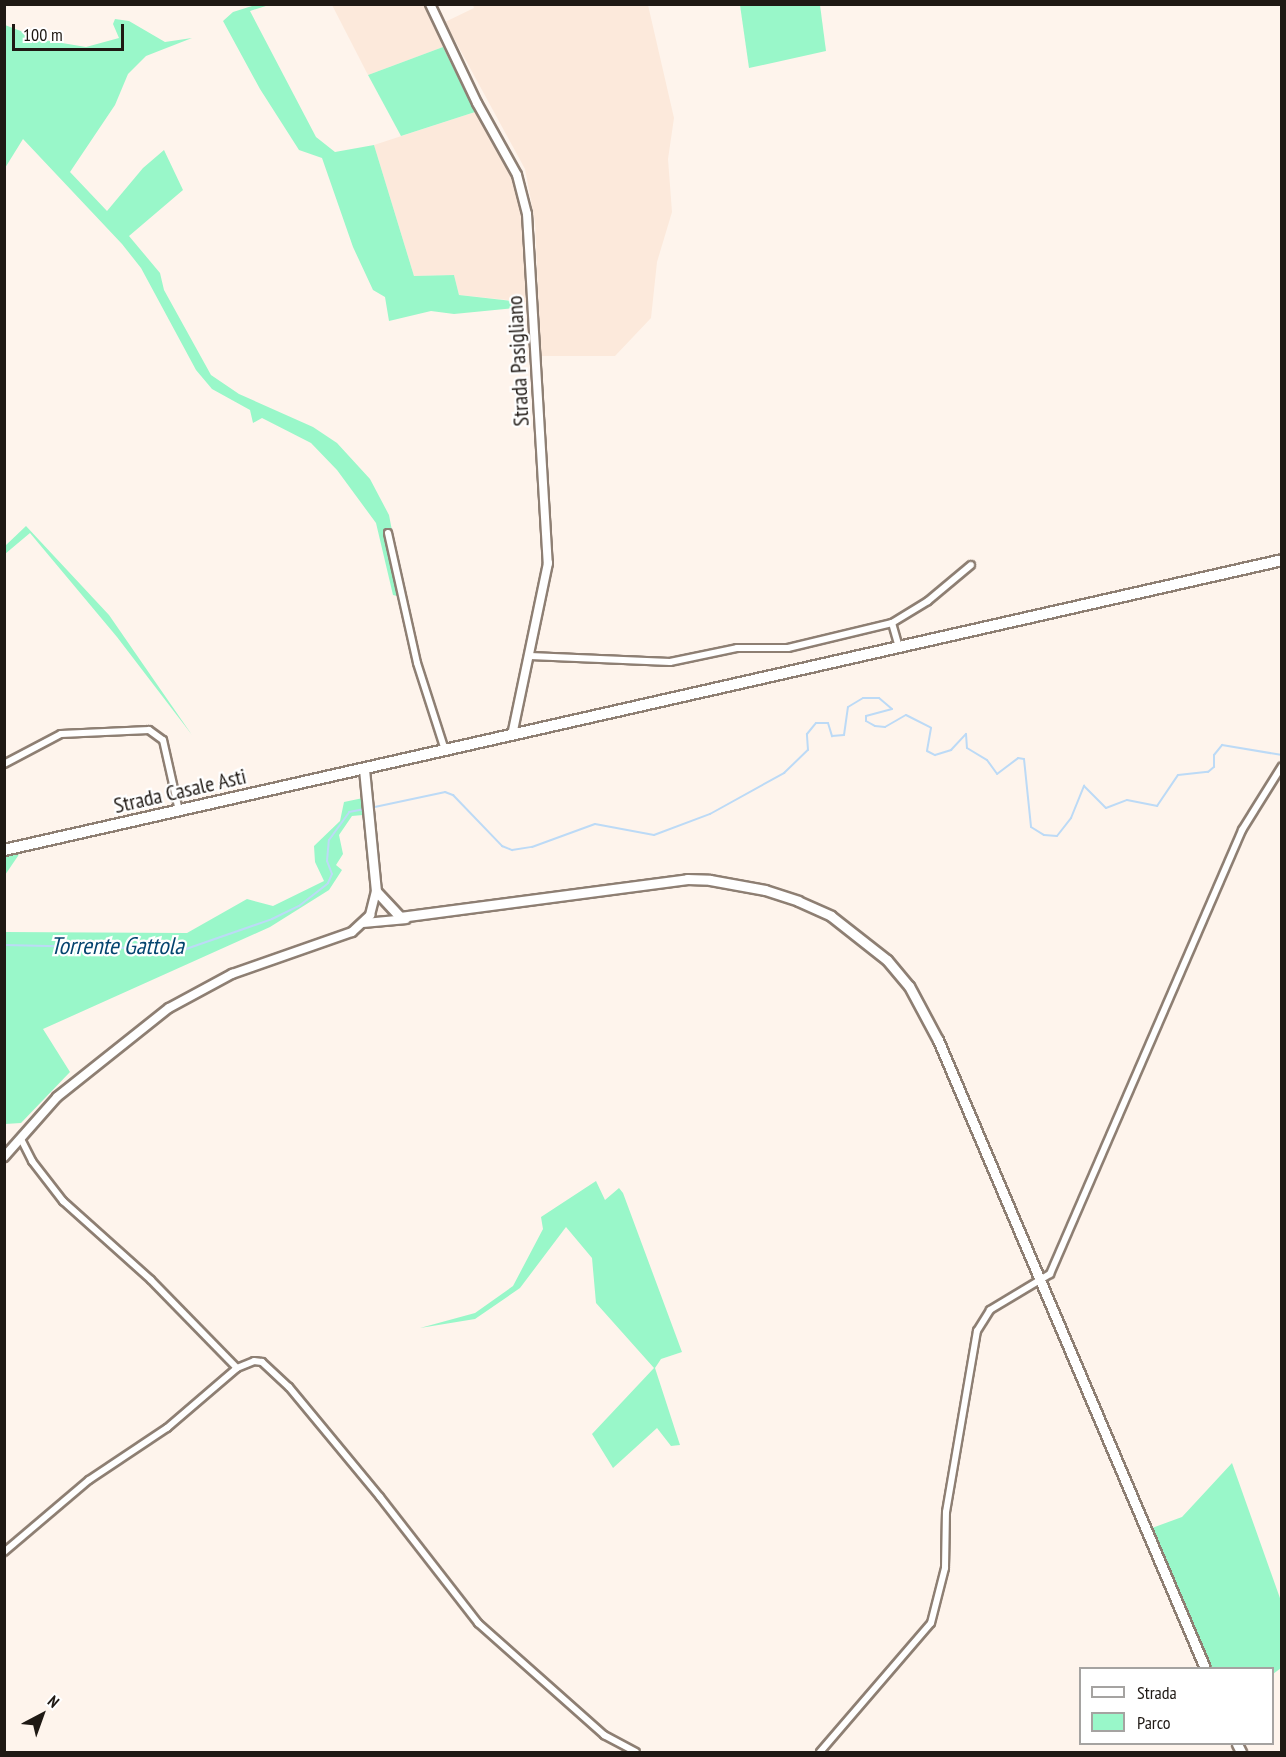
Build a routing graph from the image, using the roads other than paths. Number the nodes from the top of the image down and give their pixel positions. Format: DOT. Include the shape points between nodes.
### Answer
graph roads {
  1 [pos="430,4"];
  2 [pos="388,533"];
  3 [pos="1281,561"];
  4 [pos="971,565"];
  5 [pos="892,623"];
  6 [pos="899,648"];
  7 [pos="530,656"];
  8 [pos="512,735"];
  9 [pos="445,750"];
  10 [pos="4,764"];
  11 [pos="1281,766"];
  12 [pos="364,769"];
  13 [pos="179,811"];
  14 [pos="4,850"];
  15 [pos="376,891"];
  16 [pos="407,919"];
  17 [pos="364,923"];
  18 [pos="21,1139"];
  19 [pos="4,1157"];
  20 [pos="1041,1281"];
  21 [pos="237,1368"];
  22 [pos="4,1552"];
  23 [pos="1205,1667"];
  24 [pos="636,1752"];
  25 [pos="820,1752"];
  1 -- 7 [label="street, Strada Pasigliano" via="477,103 517,175 527,214 548,563"];
  2 -- 9 [label="street" via="417,663"];
  3 -- 6 [label="main road, Strada Casale Asti"];
  4 -- 5 [label="street" via="928,601"];
  5 -- 6 [label="street"];
  5 -- 7 [label="street" via="788,648 737,648 670,662"];
  6 -- 8 [label="main road, Strada Casale Asti"];
  7 -- 8 [label="street, Strada Pasigliano"];
  8 -- 9 [label="main road, Strada Casale Asti"];
  9 -- 12 [label="main road, Strada Casale Asti"];
  10 -- 13 [label="street" via="61,734 149,730 163,740"];
  11 -- 20 [label="street" via="1242,830 1050,1274"];
  12 -- 13 [label="main road, Strada Casale Asti"];
  12 -- 15 [label="main road"];
  13 -- 14 [label="main road, Strada Casale Asti"];
  15 -- 16 [label="main road" via="396,914"];
  15 -- 17 [label="street"];
  16 -- 17 [label="street"];
  16 -- 20 [label="main road" via="687,879 765,890 831,916 886,960 909,986 938,1040"];
  17 -- 18 [label="street" via="352,932 232,974 169,1008 57,1097"];
  18 -- 19 [label="street"];
  18 -- 21 [label="street" via="32,1161 63,1201 151,1280"];
  20 -- 23 [label="main road"];
  20 -- 25 [label="street" via="990,1310 977,1331 946,1512 945,1569 931,1623"];
  21 -- 22 [label="street" via="167,1428 89,1480"];
  21 -- 24 [label="street" via="254,1361 272,1370 380,1497 478,1623 604,1736"];
}
